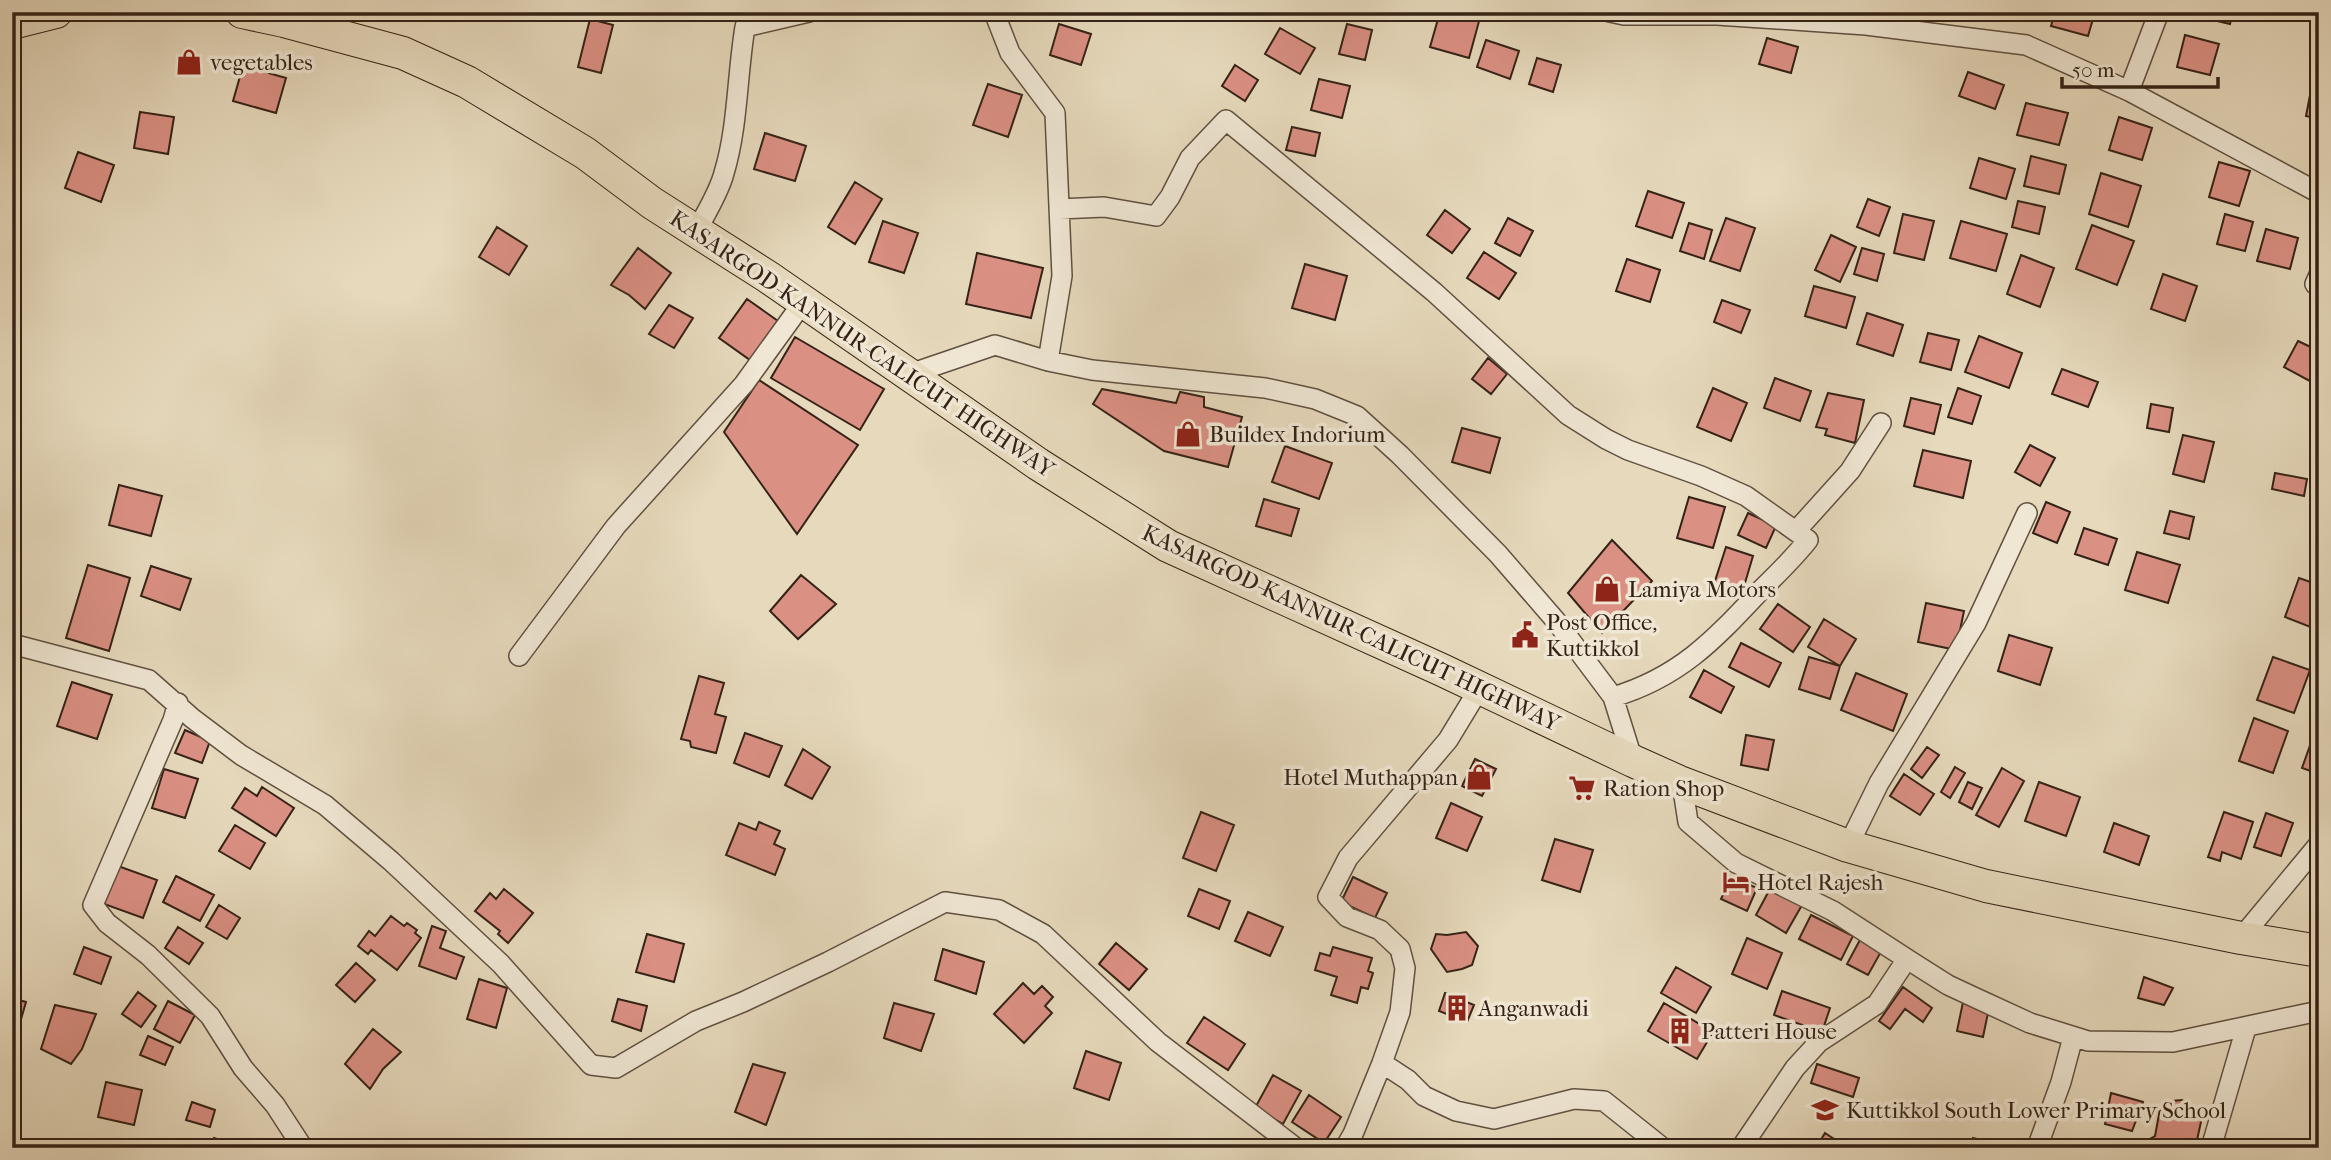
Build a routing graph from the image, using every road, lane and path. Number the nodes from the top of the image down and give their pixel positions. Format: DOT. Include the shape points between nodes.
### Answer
graph roads {
  1 [pos="56,12"];
  2 [pos="242,12"];
  3 [pos="809,12"];
  4 [pos="994,12"];
  5 [pos="1610,12"];
  6 [pos="2159,12"];
  7 [pos="1802,16"];
  8 [pos="12,23"];
  9 [pos="2129,91"];
  10 [pos="2319,194"];
  11 [pos="1059,209"];
  12 [pos="696,232"];
  13 [pos="2319,275"];
  14 [pos="2319,285"];
  15 [pos="804,301"];
  16 [pos="1048,361"];
  17 [pos="910,374"];
  18 [pos="1881,424"];
  19 [pos="2027,513"];
  20 [pos="1796,531"];
  21 [pos="12,644"];
  22 [pos="519,656"];
  23 [pos="1479,689"];
  24 [pos="1614,697"];
  25 [pos="178,703"];
  26 [pos="1633,761"];
  27 [pos="1682,783"];
  28 [pos="2319,844"];
  29 [pos="1848,846"];
  30 [pos="2241,938"];
  31 [pos="2319,951"];
  32 [pos="1907,959"];
  33 [pos="2319,1011"];
  34 [pos="2246,1028"];
  35 [pos="2073,1037"];
  36 [pos="1382,1063"];
  37 [pos="303,1148"];
  38 [pos="1296,1148"];
  39 [pos="1345,1148"];
  40 [pos="1663,1148"];
  41 [pos="1741,1148"];
  42 [pos="2037,1148"];
  43 [pos="2211,1148"];
  1 -- 8 [label="highway"];
  2 -- 12 [label="highway, KASARGOD-KANNUR-CALICUT HIGHWAY" via="403,53 467,82 585,153"];
  3 -- 12 [label="street" via="745,27 724,175"];
  4 -- 11 [label="street" via="1010,53 1055,113"];
  5 -- 7 [label="street"];
  6 -- 9 [label="street"];
  7 -- 9 [label="street" via="2026,45"];
  9 -- 10 [label="street"];
  11 -- 16 [label="street" via="1062,276"];
  11 -- 20 [label="street" via="1104,207 1156,216 1190,158 1226,120 1434,292 1568,415 1628,450 1746,496"];
  12 -- 15 [label="highway, KASARGOD-KANNUR-CALICUT HIGHWAY"];
  13 -- 14 [label="street" via="2315,284"];
  15 -- 17 [label="highway, KASARGOD-KANNUR-CALICUT HIGHWAY"];
  15 -- 22 [label="street" via="744,384 616,526"];
  16 -- 17 [label="street" via="995,345"];
  16 -- 24 [label="street" via="1265,388 1315,399 1357,416 1498,554"];
  17 -- 23 [label="highway, KASARGOD-KANNUR-CALICUT HIGHWAY" via="1168,547"];
  18 -- 20 [label="street" via="1850,471"];
  19 -- 29 [label="street" via="1976,623 1879,783"];
  20 -- 24 [label="street" via="1808,540 1713,640 1677,669 1641,689"];
  21 -- 25 [label="street" via="149,680"];
  23 -- 26 [label="highway, KASARGOD-KANNUR-CALICUT HIGHWAY"];
  23 -- 36 [label="street" via="1448,740 1348,858 1328,897 1348,917 1380,930 1400,948 1405,968 1400,1012"];
  24 -- 26 [label="street"];
  25 -- 37 [label="street" via="93,905 209,1016"];
  25 -- 38 [label="street" via="241,755 325,805 391,861 501,964 591,1065 616,1068 695,1021 779,985 945,902 999,910 1043,934 1158,1042"];
  26 -- 27 [label="highway, KASARGOD-KANNUR-CALICUT HIGHWAY"];
  27 -- 29 [label="highway, KASARGOD-KANNUR-CALICUT HIGHWAY"];
  27 -- 32 [label="street" via="1688,822 1736,863 1833,911"];
  28 -- 30 [label="street"];
  29 -- 30 [label="highway, KASARGOD-KANNUR-CALICUT HIGHWAY" via="1986,886"];
  30 -- 31 [label="highway, KASARGOD-KANNUR-CALICUT HIGHWAY"];
  32 -- 35 [label="street" via="1948,985 2030,1023"];
  32 -- 41 [label="street" via="1877,1004 1819,1042 1795,1068"];
  33 -- 34 [label="street"];
  34 -- 35 [label="street" via="2173,1042"];
  34 -- 43 [label="street"];
  35 -- 42 [label="street"];
  36 -- 39 [label="street"];
  36 -- 40 [label="street" via="1424,1096 1456,1111 1494,1119 1574,1099 1604,1101"];
}
